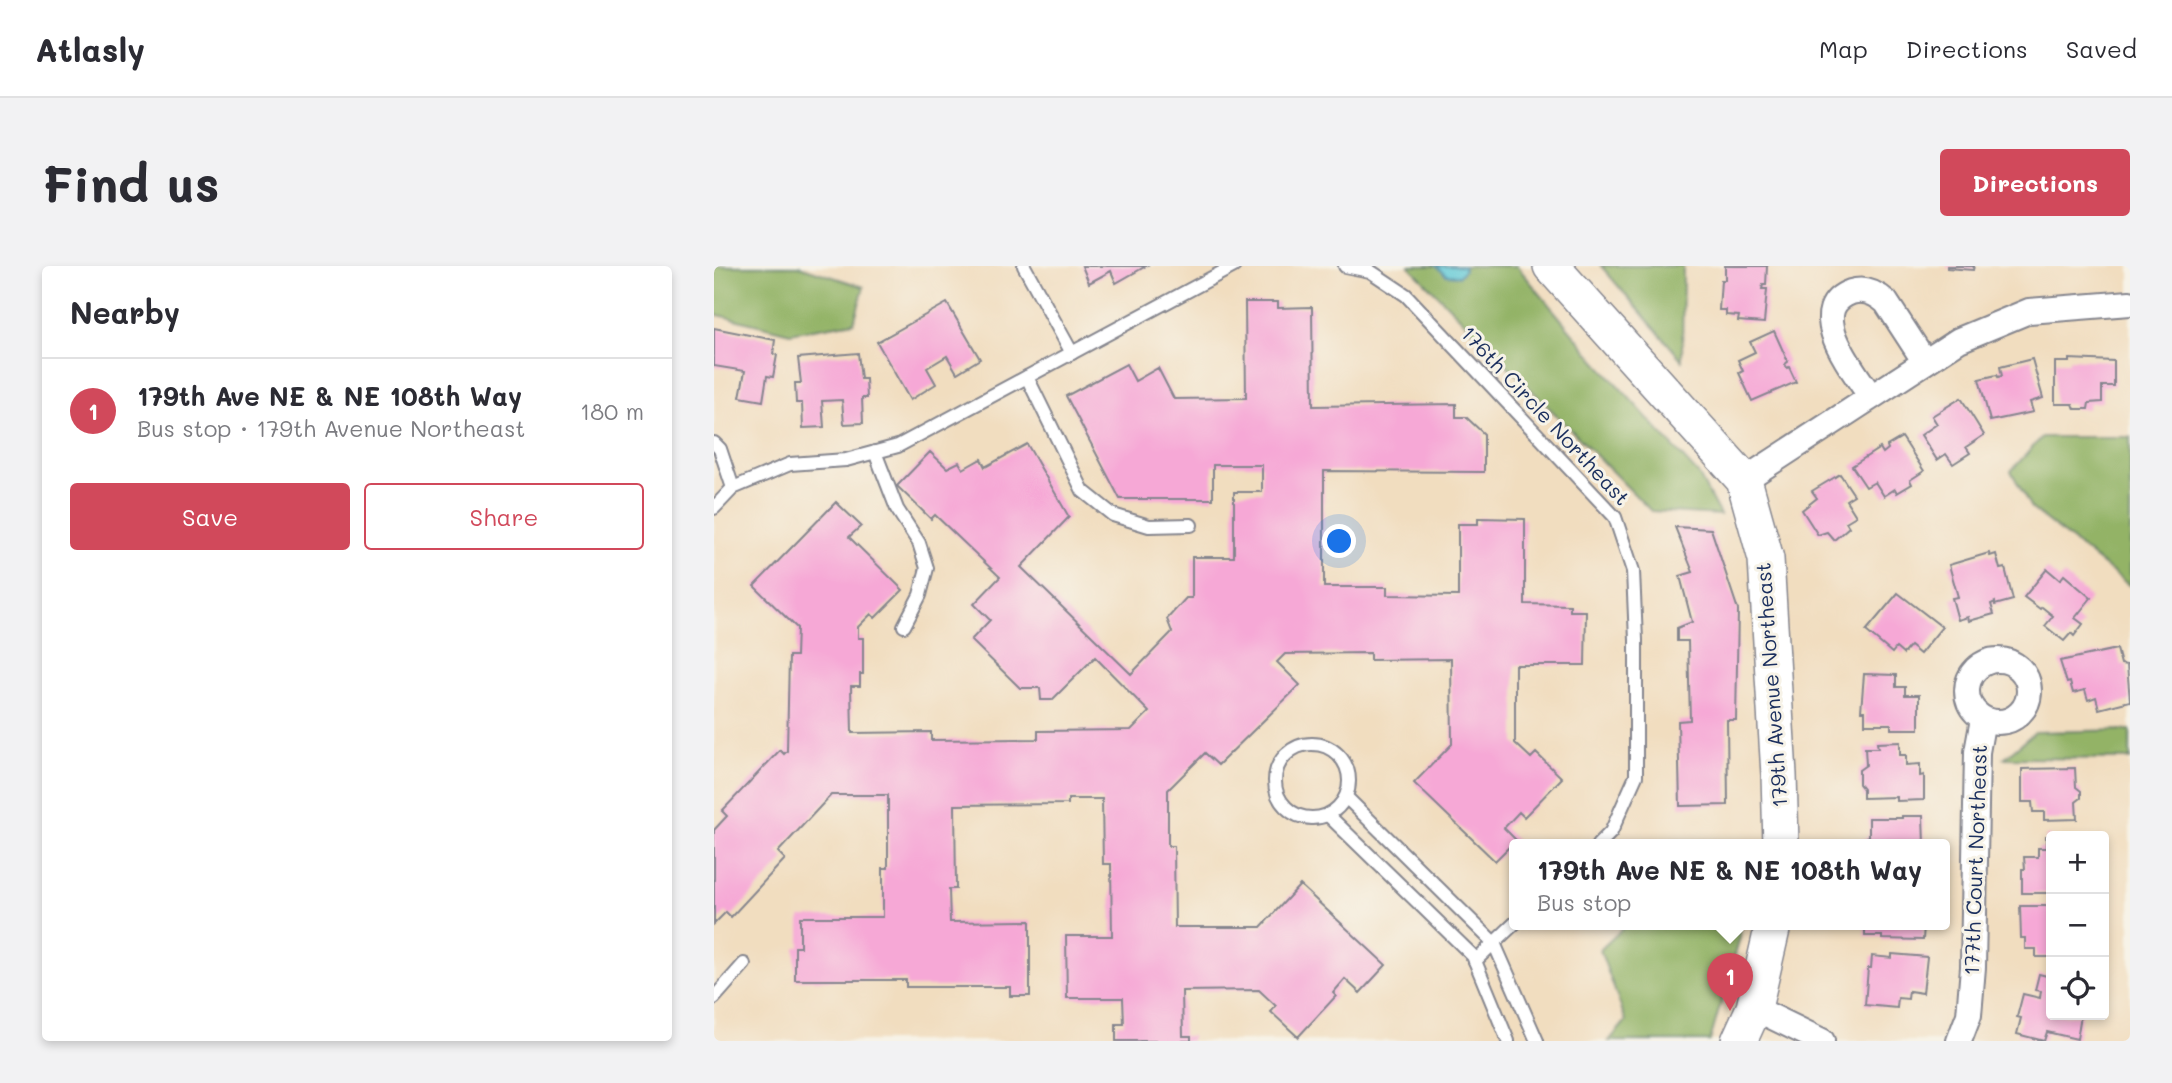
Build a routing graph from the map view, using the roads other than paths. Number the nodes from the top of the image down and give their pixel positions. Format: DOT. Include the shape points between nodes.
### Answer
graph roads {
  1 [pos="1024,266"];
  2 [pos="1234,266"];
  3 [pos="1345,266"];
  4 [pos="1551,266"];
  5 [pos="2130,303"];
  6 [pos="1072,353"];
  7 [pos="1925,362"];
  8 [pos="1027,377"];
  9 [pos="1871,397"];
  10 [pos="714,443"];
  11 [pos="876,452"];
  12 [pos="1744,481"];
  13 [pos="733,488"];
  14 [pos="714,508"];
  15 [pos="1191,525"];
  16 [pos="904,625"];
  17 [pos="1983,719"];
  18 [pos="1346,797"];
  19 [pos="1328,815"];
  20 [pos="1604,839"];
  21 [pos="1781,839"];
  22 [pos="1509,929"];
  23 [pos="1772,930"];
  24 [pos="1494,943"];
  25 [pos="1475,961"];
  26 [pos="744,964"];
  27 [pos="714,998"];
  28 [pos="1754,1008"];
  29 [pos="1508,1041"];
  30 [pos="1536,1041"];
  31 [pos="1739,1041"];
  32 [pos="1822,1041"];
  33 [pos="1959,1041"];
  1 -- 6 [label="lane"];
  2 -- 6 [label="lane"];
  3 -- 20 [label="lane, 176th Circle Northeast" via="1370,271 1406,295 1615,517 1633,570 1636,776"];
  4 -- 12 [label="street, 179th Avenue Northeast"];
  5 -- 7 [label="street" via="2029,311 1959,340"];
  6 -- 8 [label="lane"];
  7 -- 9 [label="street"];
  7 -- 9 [label="street" via="1880,296 1865,291 1849,293 1832,312 1830,328"];
  8 -- 11 [label="lane" via="898,446"];
  8 -- 15 [label="lane" via="1083,491 1113,514 1149,526"];
  9 -- 12 [label="street"];
  10 -- 13 [label="lane"];
  11 -- 13 [label="lane" via="846,460 790,464"];
  11 -- 16 [label="lane" via="897,509 919,544 927,568 920,595"];
  12 -- 21 [label="street, 179th Avenue Northeast" via="1766,559"];
  13 -- 14 [label="lane"];
  17 -- 33 [label="street, 177th Court Northeast" via="1977,751 1973,967 1969,1014"];
  18 -- 19 [label="lane"];
  18 -- 19 [label="lane" via="1348,769 1335,751 1305,745 1286,755 1276,773 1282,804 1299,816"];
  18 -- 24 [label="lane"];
  19 -- 25 [label="lane"];
  22 -- 24 [label="lane"];
  23 -- 28 [label="street"];
  24 -- 25 [label="lane"];
  24 -- 30 [label="lane"];
  25 -- 29 [label="lane"];
  26 -- 27 [label="lane"];
  28 -- 31 [label="street"];
  28 -- 32 [label="street"];
}
